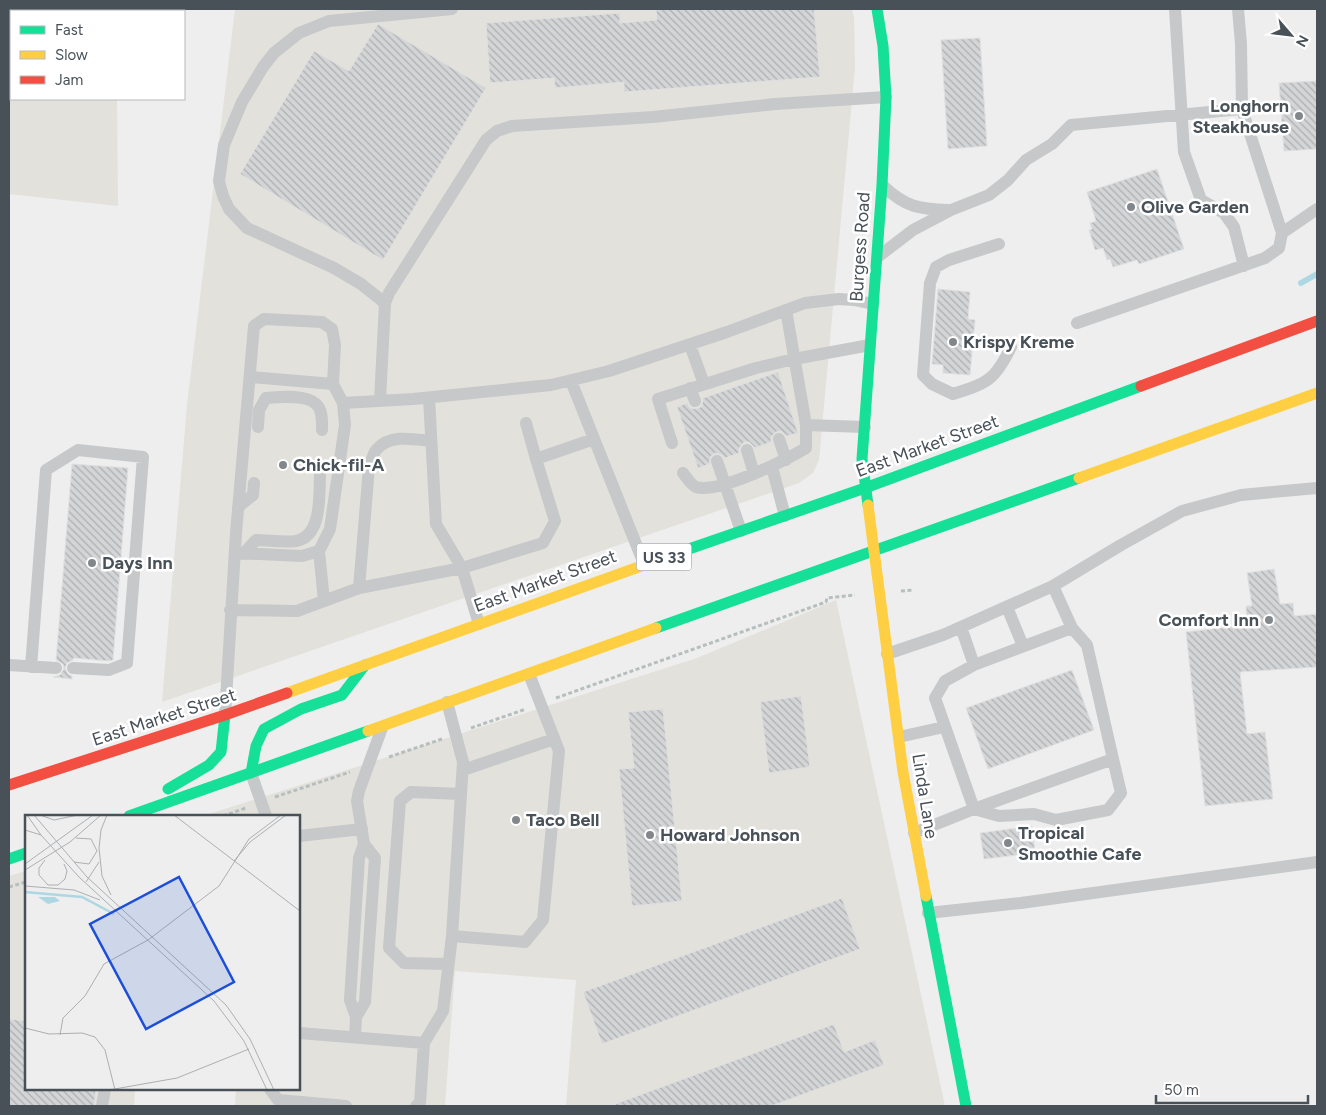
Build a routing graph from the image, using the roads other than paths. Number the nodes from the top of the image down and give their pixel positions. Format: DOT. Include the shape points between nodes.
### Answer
graph roads {
  1 [pos="452,9"];
  2 [pos="877,9"];
  3 [pos="1176,9"];
  4 [pos="1238,9"];
  5 [pos="886,97"];
  6 [pos="1242,109"];
  7 [pos="1182,115"];
  8 [pos="882,185"];
  9 [pos="1317,209"];
  10 [pos="951,210"];
  11 [pos="1282,233"];
  12 [pos="1000,244"];
  13 [pos="876,259"];
  14 [pos="1244,266"];
  15 [pos="385,303"];
  16 [pos="873,304"];
  17 [pos="786,310"];
  18 [pos="1317,321"];
  19 [pos="1077,323"];
  20 [pos="690,345"];
  21 [pos="870,346"];
  22 [pos="1011,347"];
  23 [pos="794,358"];
  24 [pos="250,377"];
  25 [pos="571,381"];
  26 [pos="333,384"];
  27 [pos="704,384"];
  28 [pos="1317,393"];
  29 [pos="429,398"];
  30 [pos="380,401"];
  31 [pos="343,403"];
  32 [pos="526,423"];
  33 [pos="806,425"];
  34 [pos="258,427"];
  35 [pos="865,427"];
  36 [pos="322,430"];
  37 [pos="778,439"];
  38 [pos="594,440"];
  39 [pos="430,441"];
  40 [pos="672,443"];
  41 [pos="747,450"];
  42 [pos="536,459"];
  43 [pos="786,460"];
  44 [pos="716,461"];
  45 [pos="772,467"];
  46 [pos="320,472"];
  47 [pos="683,473"];
  48 [pos="754,474"];
  49 [pos="254,483"];
  50 [pos="724,484"];
  51 [pos="865,488"];
  52 [pos="1317,488"];
  53 [pos="238,507"];
  54 [pos="785,516"];
  55 [pos="741,531"];
  56 [pos="319,551"];
  57 [pos="873,551"];
  58 [pos="239,554"];
  59 [pos="644,564"];
  60 [pos="462,568"];
  61 [pos="1054,586"];
  62 [pos="359,588"];
  63 [pos="324,601"];
  64 [pos="1007,606"];
  65 [pos="230,610"];
  66 [pos="479,624"];
  67 [pos="960,627"];
  68 [pos="1072,628"];
  69 [pos="1023,646"];
  70 [pos="886,654"];
  71 [pos="9,665"];
  72 [pos="974,665"];
  73 [pos="31,666"];
  74 [pos="365,666"];
  75 [pos="56,668"];
  76 [pos="73,668"];
  77 [pos="529,674"];
  78 [pos="447,702"];
  79 [pos="225,715"];
  80 [pos="383,725"];
  81 [pos="944,727"];
  82 [pos="899,737"];
  83 [pos="554,739"];
  84 [pos="1113,758"];
  85 [pos="463,770"];
  86 [pos="251,773"];
  87 [pos="9,785"];
  88 [pos="461,794"];
  89 [pos="974,809"];
  90 [pos="120,815"];
  91 [pos="132,815"];
  92 [pos="266,815"];
  93 [pos="362,829"];
  94 [pos="914,833"];
  95 [pos="300,836"];
  96 [pos="25,853"];
  97 [pos="9,859"];
  98 [pos="1317,862"];
  99 [pos="928,913"];
  100 [pos="452,936"];
  101 [pos="448,964"];
  102 [pos="300,1032"];
  103 [pos="355,1037"];
  104 [pos="424,1043"];
  105 [pos="105,1090"];
  106 [pos="271,1090"];
  107 [pos="102,1106"];
  108 [pos="346,1106"];
  109 [pos="416,1106"];
  110 [pos="966,1106"];
  1 -- 15 [label="lane" via="329,21 300,33 263,67 242,102 224,145 219,181 223,196 229,209 247,228 334,268"];
  2 -- 5 [label="main road, Burgess Road"];
  3 -- 7 [label="lane"];
  4 -- 6 [label="lane"];
  5 -- 8 [label="main road, Burgess Road"];
  5 -- 15 [label="lane" via="504,128 486,140"];
  6 -- 7 [label="lane"];
  6 -- 11 [label="lane"];
  7 -- 10 [label="lane" via="1071,125 1052,144 1026,160 989,196"];
  7 -- 14 [label="lane" via="1184,152 1201,200 1224,214 1234,227"];
  8 -- 10 [label="lane" via="908,205"];
  8 -- 13 [label="main road, Burgess Road"];
  9 -- 11 [label="lane"];
  10 -- 13 [label="lane" via="913,230"];
  11 -- 14 [label="lane" via="1279,248"];
  12 -- 22 [label="lane" via="936,267 930,283 923,374 932,384 953,394 991,379 1001,368"];
  13 -- 16 [label="main road, Burgess Road"];
  14 -- 19 [label="lane"];
  15 -- 30 [label="lane"];
  16 -- 17 [label="lane" via="829,300 805,303"];
  16 -- 21 [label="main road, Burgess Road"];
  17 -- 20 [label="lane"];
  17 -- 23 [label="lane"];
  18 -- 51 [label="main road, East Market Street / US 33"];
  20 -- 25 [label="lane"];
  20 -- 27 [label="lane"];
  21 -- 23 [label="lane"];
  21 -- 35 [label="main road, Burgess Road"];
  23 -- 27 [label="lane" via="727,383"];
  23 -- 33 [label="lane"];
  24 -- 26 [label="lane"];
  24 -- 26 [label="lane" via="254,326 264,319 322,322 332,329 335,345"];
  24 -- 53 [label="lane"];
  25 -- 29 [label="lane"];
  25 -- 38 [label="lane"];
  26 -- 31 [label="lane"];
  27 -- 40 [label="lane" via="693,395 658,399"];
  28 -- 57 [label="main road"];
  29 -- 30 [label="lane"];
  29 -- 39 [label="lane"];
  30 -- 31 [label="lane"];
  31 -- 56 [label="lane" via="345,425 333,512 330,529"];
  32 -- 42 [label="lane"];
  33 -- 35 [label="lane"];
  33 -- 43 [label="lane" via="806,448"];
  34 -- 36 [label="lane" via="260,410 266,398 286,396 317,404"];
  35 -- 51 [label="main road, Burgess Road" via="862,459"];
  37 -- 43 [label="lane"];
  38 -- 42 [label="lane"];
  38 -- 59 [label="lane"];
  39 -- 60 [label="lane" via="436,524"];
  39 -- 62 [label="lane" via="394,440 376,450 369,467"];
  41 -- 48 [label="lane"];
  42 -- 60 [label="lane" via="555,521 543,544"];
  43 -- 45 [label="lane"];
  44 -- 50 [label="lane"];
  45 -- 48 [label="lane"];
  45 -- 54 [label="lane"];
  46 -- 58 [label="lane" via="318,515 312,532 297,541 256,540"];
  47 -- 50 [label="lane" via="694,486 701,488"];
  48 -- 50 [label="lane"];
  49 -- 53 [label="lane" via="253,495"];
  50 -- 55 [label="lane"];
  51 -- 54 [label="main road, East Market Street / US 33"];
  51 -- 57 [label="main road, Linda Lane"];
  52 -- 61 [label="lane" via="1241,495 1182,511"];
  53 -- 58 [label="lane"];
  54 -- 55 [label="main road, East Market Street / US 33"];
  55 -- 59 [label="main road, East Market Street / US 33"];
  56 -- 58 [label="lane" via="302,556"];
  56 -- 63 [label="lane"];
  57 -- 70 [label="main road, Linda Lane"];
  57 -- 77 [label="main road"];
  58 -- 65 [label="lane"];
  59 -- 66 [label="main road, East Market Street / US 33"];
  60 -- 62 [label="lane"];
  60 -- 66 [label="lane"];
  61 -- 64 [label="lane"];
  61 -- 68 [label="lane"];
  62 -- 63 [label="lane"];
  63 -- 65 [label="lane" via="297,611"];
  64 -- 67 [label="lane"];
  64 -- 69 [label="lane"];
  65 -- 79 [label="lane"];
  66 -- 74 [label="main road, East Market Street / US 33"];
  67 -- 70 [label="lane"];
  67 -- 72 [label="lane"];
  68 -- 69 [label="lane"];
  68 -- 84 [label="lane" via="1087,646"];
  69 -- 72 [label="lane"];
  70 -- 82 [label="main road, Linda Lane"];
  71 -- 73 [label="lane"];
  72 -- 81 [label="lane" via="945,681 935,698"];
  73 -- 75 [label="lane"];
  73 -- 76 [label="lane" via="46,470 78,450 143,457 127,663 109,670"];
  74 -- 79 [label="main road, East Market Street / US 33"];
  74 -- 86 [label="main road" via="342,695 301,709 264,729 256,746"];
  77 -- 78 [label="main road"];
  77 -- 83 [label="lane"];
  78 -- 80 [label="main road"];
  78 -- 85 [label="lane"];
  79 -- 87 [label="main road, East Market Street / US 33"];
  79 -- 90 [label="main road" via="221,752 209,766"];
  80 -- 86 [label="main road"];
  80 -- 93 [label="lane" via="358,796"];
  81 -- 82 [label="lane"];
  81 -- 89 [label="lane"];
  82 -- 94 [label="main road, Linda Lane"];
  83 -- 85 [label="lane"];
  83 -- 100 [label="lane" via="559,752 543,920 525,942"];
  84 -- 89 [label="lane"];
  84 -- 89 [label="lane" via="1120,793 1108,810 1056,820 1034,814 999,816"];
  85 -- 88 [label="lane"];
  86 -- 91 [label="main road"];
  86 -- 92 [label="lane"];
  88 -- 100 [label="lane"];
  88 -- 101 [label="lane" via="411,792 400,801 389,948 404,963"];
  89 -- 94 [label="lane"];
  93 -- 95 [label="lane"];
  93 -- 103 [label="lane" via="364,844 375,858 365,1002 356,1016"];
  94 -- 99 [label="main road, Linda Lane"];
  96 -- 97 [label="main road"];
  98 -- 99 [label="lane"];
  99 -- 110 [label="main road, Linda Lane"];
  100 -- 101 [label="lane"];
  101 -- 104 [label="lane" via="443,1011"];
  102 -- 103 [label="lane"];
  103 -- 104 [label="lane"];
  104 -- 109 [label="lane" via="420,1103"];
  105 -- 107 [label="lane"];
  106 -- 108 [label="lane" via="278,1100"];
}
